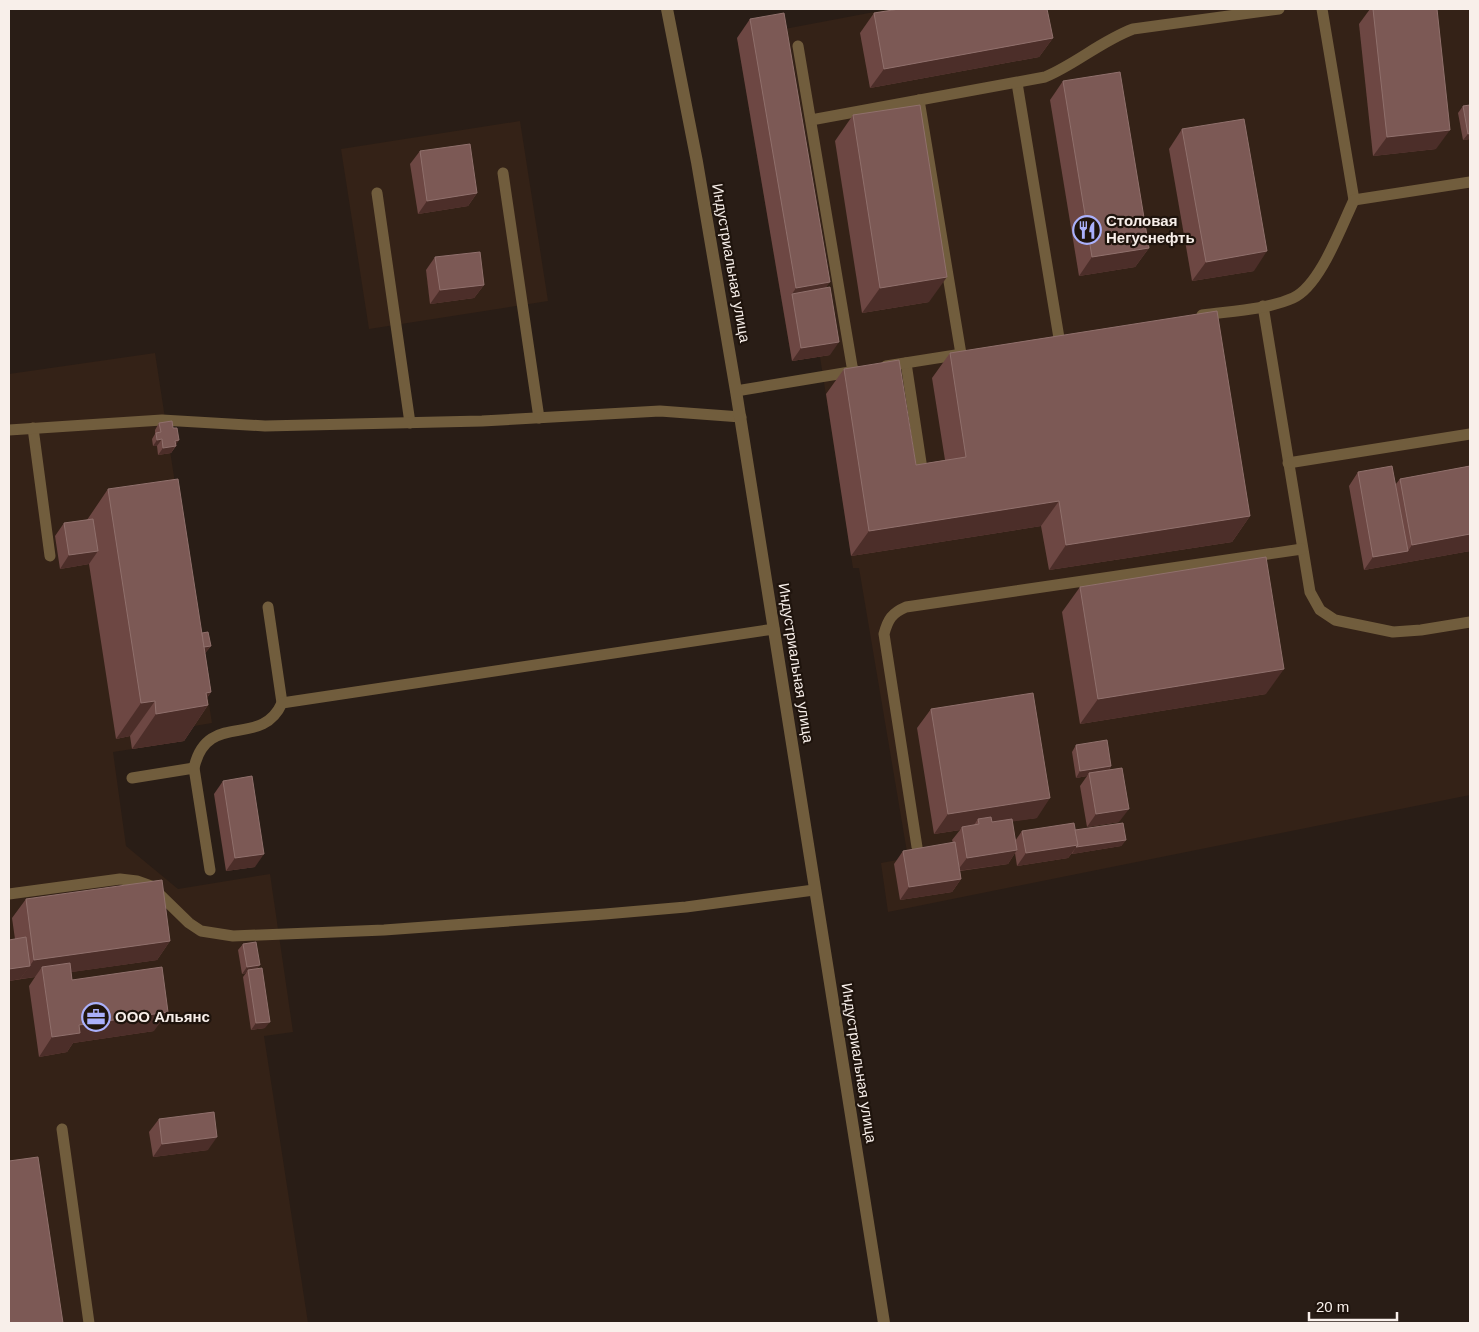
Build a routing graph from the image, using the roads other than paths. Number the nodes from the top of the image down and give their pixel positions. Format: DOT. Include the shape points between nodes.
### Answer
graph roads {
  1 [pos="667,9"];
  2 [pos="1279,9"];
  3 [pos="1322,9"];
  4 [pos="798,46"];
  5 [pos="1017,83"];
  6 [pos="920,100"];
  7 [pos="811,120"];
  8 [pos="503,172"];
  9 [pos="1470,182"];
  10 [pos="377,193"];
  11 [pos="1354,200"];
  12 [pos="1263,306"];
  13 [pos="1186,318"];
  14 [pos="1059,338"];
  15 [pos="906,363"];
  16 [pos="853,372"];
  17 [pos="736,391"];
  18 [pos="539,418"];
  19 [pos="741,418"];
  20 [pos="410,423"];
  21 [pos="33,428"];
  22 [pos="9,430"];
  23 [pos="1470,434"];
  24 [pos="1288,463"];
  25 [pos="922,469"];
  26 [pos="1302,550"];
  27 [pos="50,556"];
  28 [pos="268,607"];
  29 [pos="1470,622"];
  30 [pos="774,629"];
  31 [pos="282,704"];
  32 [pos="194,768"];
  33 [pos="132,778"];
  34 [pos="917,847"];
  35 [pos="210,870"];
  36 [pos="814,890"];
  37 [pos="9,894"];
  38 [pos="62,1129"];
  39 [pos="89,1323"];
  40 [pos="884,1323"];
  1 -- 17 [label="street, Индустриальная улица"];
  2 -- 5 [label="lane" via="1133,29 1117,35 1058,72"];
  3 -- 11 [label="lane"];
  4 -- 7 [label="lane"];
  5 -- 6 [label="lane"];
  5 -- 14 [label="lane"];
  6 -- 7 [label="lane"];
  6 -- 15 [label="lane" via="966,353"];
  7 -- 16 [label="lane"];
  8 -- 18 [label="lane"];
  9 -- 11 [label="lane"];
  10 -- 20 [label="lane"];
  11 -- 12 [label="lane" via="1307,289 1295,298"];
  12 -- 13 [label="lane"];
  12 -- 24 [label="lane"];
  15 -- 16 [label="lane"];
  15 -- 25 [label="lane"];
  16 -- 17 [label="lane"];
  17 -- 19 [label="street, Индустриальная улица"];
  18 -- 19 [label="lane" via="660,411"];
  18 -- 20 [label="lane"];
  19 -- 30 [label="street, Индустриальная улица"];
  20 -- 21 [label="lane" via="265,426 162,420"];
  21 -- 22 [label="lane"];
  21 -- 27 [label="lane"];
  23 -- 24 [label="lane"];
  24 -- 26 [label="lane"];
  26 -- 29 [label="lane" via="1310,592 1320,610 1335,620 1392,632"];
  26 -- 34 [label="lane" via="906,607 894,612 884,634"];
  28 -- 31 [label="lane"];
  30 -- 31 [label="lane"];
  30 -- 36 [label="street, Индустриальная улица"];
  31 -- 32 [label="lane" via="274,717 262,726 210,738 201,746"];
  32 -- 33 [label="lane"];
  32 -- 35 [label="lane"];
  36 -- 37 [label="lane" via="605,914 384,930 233,936 202,931 189,923 151,886 137,881 120,879"];
  36 -- 40 [label="street, Индустриальная улица"];
  38 -- 39 [label="lane"];
}
